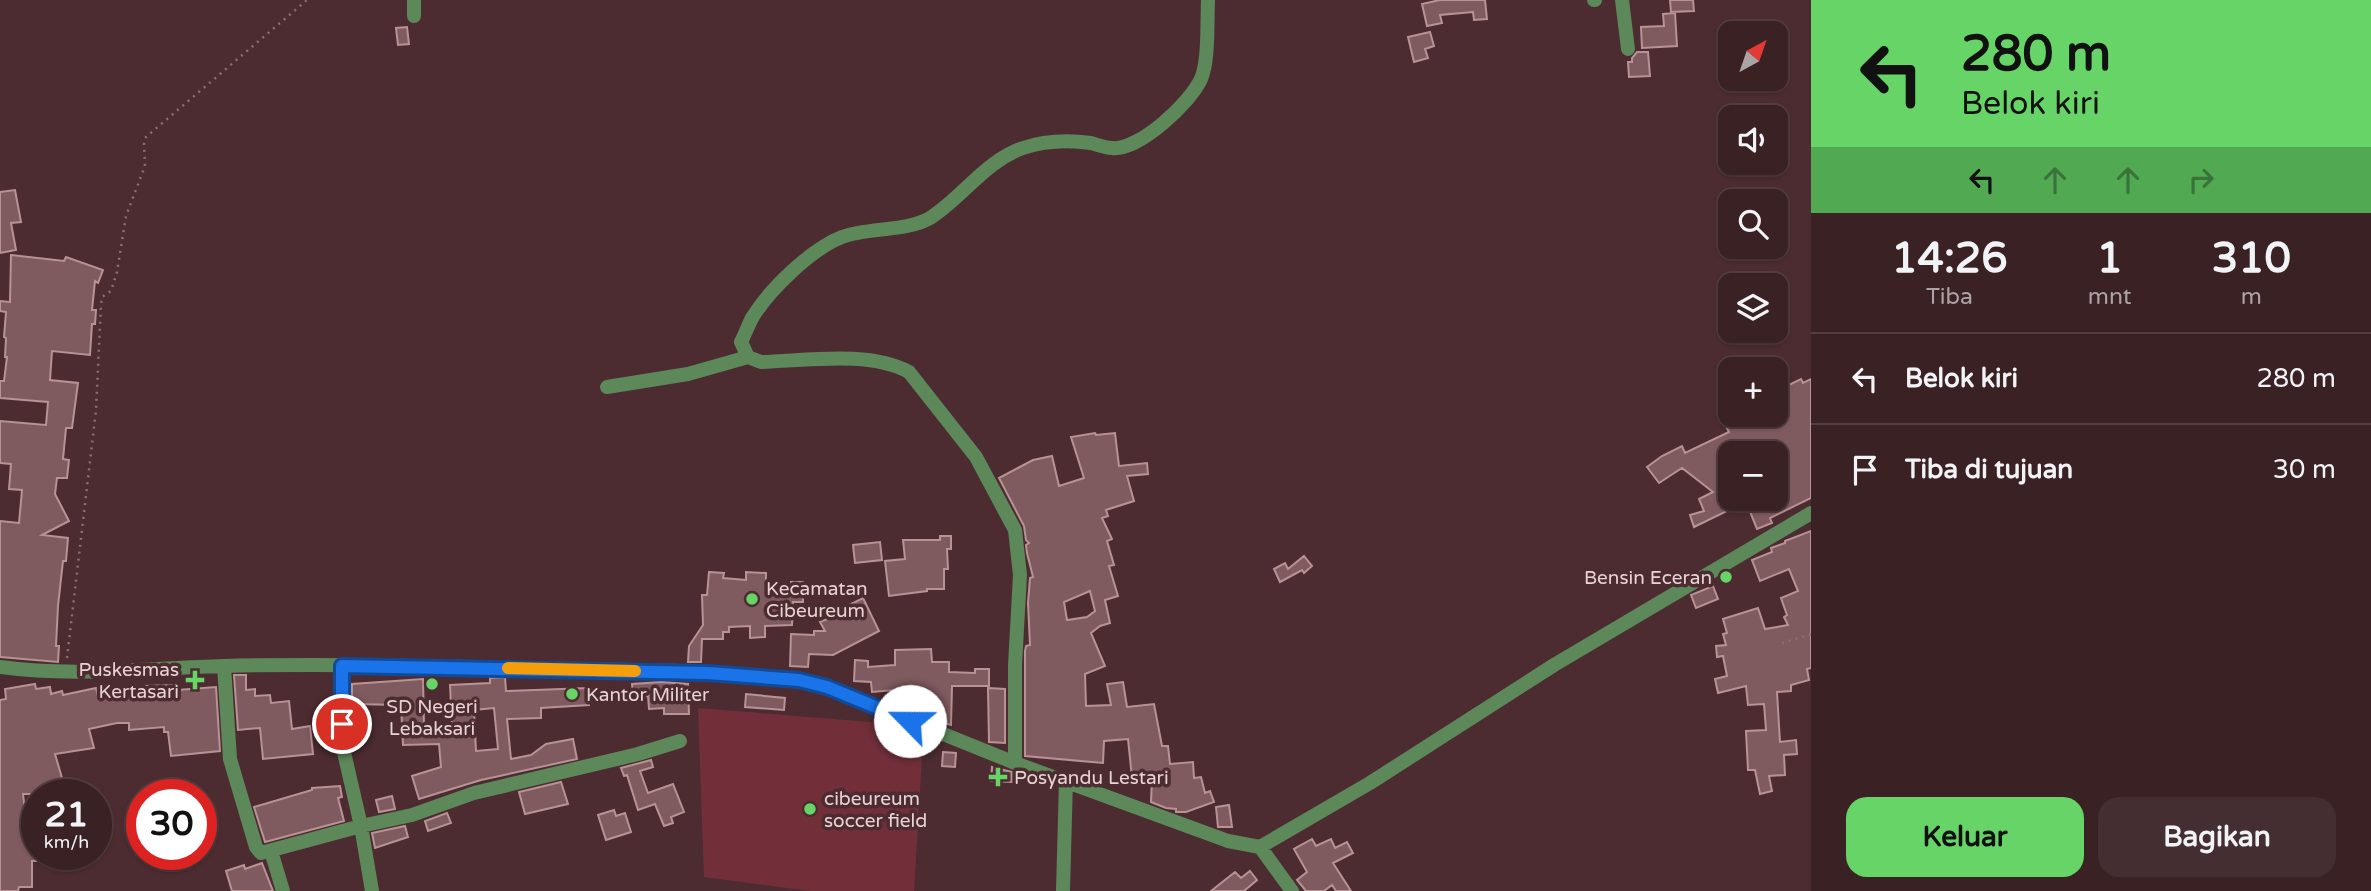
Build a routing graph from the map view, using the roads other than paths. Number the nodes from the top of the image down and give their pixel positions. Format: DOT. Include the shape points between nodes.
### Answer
graph roads {
  1 [pos="414,0"];
  2 [pos="1208,0"];
  3 [pos="1622,0"];
  4 [pos="414,16"];
  5 [pos="1628,49"];
  6 [pos="748,357"];
  7 [pos="607,387"];
  8 [pos="1811,513"];
  9 [pos="224,666"];
  10 [pos="342,666"];
  11 [pos="0,667"];
  12 [pos="680,741"];
  13 [pos="1015,763"];
  14 [pos="1066,780"];
  15 [pos="361,826"];
  16 [pos="1260,847"];
  17 [pos="271,851"];
  18 [pos="283,891"];
  19 [pos="372,891"];
  20 [pos="1063,891"];
  21 [pos="1292,891"];
  1 -- 4 [label="street"];
  2 -- 6 [label="street" via="1202,78 1187,102 1148,134 1119,148 1047,142 1023,148 998,162 927,220 843,236 802,263 760,307 741,342"];
  3 -- 5 [label="street"];
  6 -- 7 [label="street" via="688,374"];
  6 -- 13 [label="street" via="761,362 852,360 899,366 909,372 976,457 1014,530 1018,547"];
  8 -- 16 [label="street"];
  9 -- 10 [label="street"];
  9 -- 11 [label="street" via="114,672"];
  9 -- 17 [label="street" via="230,760 256,847 261,853"];
  10 -- 13 [label="street" via="708,673 799,680"];
  10 -- 15 [label="street" via="343,748"];
  12 -- 15 [label="street"];
  13 -- 14 [label="street"];
  14 -- 16 [label="street" via="1228,841"];
  14 -- 20 [label="street"];
  15 -- 17 [label="street"];
  15 -- 19 [label="street"];
  16 -- 21 [label="street"];
  17 -- 18 [label="street"];
}
